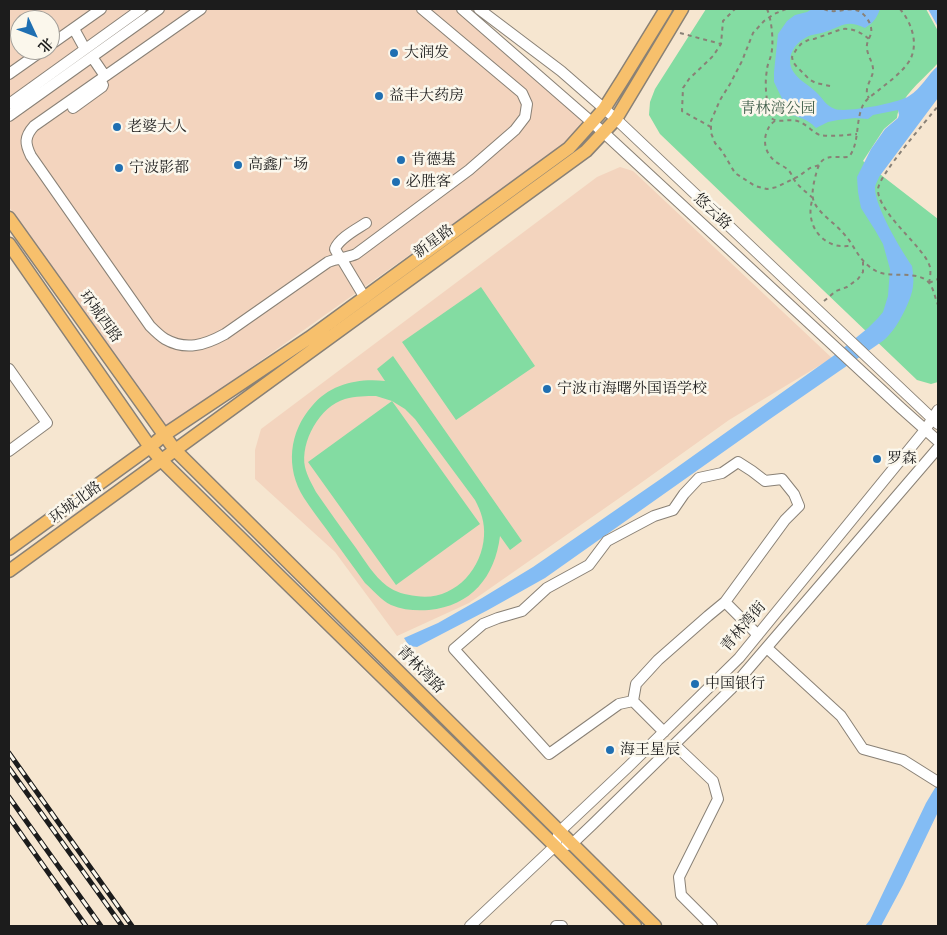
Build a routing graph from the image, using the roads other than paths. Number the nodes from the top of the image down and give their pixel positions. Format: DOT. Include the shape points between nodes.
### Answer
graph roads {
  1 [pos="101,9"];
  2 [pos="141,9"];
  3 [pos="159,9"];
  4 [pos="201,9"];
  5 [pos="422,9"];
  6 [pos="462,9"];
  7 [pos="479,9"];
  8 [pos="666,9"];
  9 [pos="682,9"];
  10 [pos="74,28"];
  11 [pos="60,38"];
  12 [pos="88,53"];
  13 [pos="29,60"];
  14 [pos="9,74"];
  15 [pos="103,78"];
  16 [pos="9,104"];
  17 [pos="73,108"];
  18 [pos="604,109"];
  19 [pos="9,116"];
  20 [pos="616,118"];
  21 [pos="592,123"];
  22 [pos="603,132"];
  23 [pos="9,218"];
  24 [pos="366,223"];
  25 [pos="9,244"];
  26 [pos="341,258"];
  27 [pos="365,298"];
  28 [pos="9,369"];
  29 [pos="936,417"];
  30 [pos="925,430"];
  31 [pos="164,435"];
  32 [pos="938,441"];
  33 [pos="150,447"];
  34 [pos="938,448"];
  35 [pos="175,450"];
  36 [pos="9,451"];
  37 [pos="162,461"];
  38 [pos="9,549"];
  39 [pos="9,572"];
  40 [pos="725,602"];
  41 [pos="758,635"];
  42 [pos="767,648"];
  43 [pos="633,701"];
  44 [pos="664,732"];
  45 [pos="675,745"];
  46 [pos="936,780"];
  47 [pos="559,832"];
  48 [pos="572,844"];
  49 [pos="555,846"];
  50 [pos="470,926"];
  51 [pos="556,926"];
  52 [pos="562,926"];
  53 [pos="635,926"];
  54 [pos="655,926"];
  55 [pos="712,926"];
  1 -- 10 [label="street"];
  2 -- 12 [label="street"];
  3 -- 12 [label="street"];
  4 -- 15 [label="street"];
  5 -- 26 [label="street" via="522,93 527,104 525,117 515,130 469,170 356,254"];
  6 -- 21 [label="street, 悠云路"];
  7 -- 18 [label="street, 悠云路" via="561,71"];
  8 -- 18 [label="main road, 新星路"];
  9 -- 20 [label="main road, 新星路"];
  10 -- 11 [label="street"];
  10 -- 12 [label="street"];
  12 -- 15 [label="street"];
  12 -- 16 [label="street"];
  12 -- 19 [label="street"];
  13 -- 14 [label="street"];
  15 -- 17 [label="street" via="102,87"];
  15 -- 26 [label="street" via="34,126 28,133 27,148 150,326 164,339 179,345 200,345 212,341 328,262"];
  18 -- 20 [label="street, 悠云路"];
  18 -- 21 [label="main road, 新星路"];
  20 -- 22 [label="main road, 新星路"];
  20 -- 29 [label="street, 悠云路" via="872,362"];
  21 -- 22 [label="street, 悠云路"];
  21 -- 27 [label="main road, 新星路" via="569,148"];
  22 -- 30 [label="street, 悠云路"];
  22 -- 35 [label="main road, 新星路" via="568,165"];
  23 -- 31 [label="main road, 环城西路"];
  24 -- 26 [label="street" via="336,245"];
  25 -- 33 [label="main road, 青林湾路"];
  26 -- 27 [label="street"];
  27 -- 31 [label="main road, 新星路"];
  28 -- 36 [label="street" via="47,424"];
  29 -- 30 [label="street, 青林湾街"];
  30 -- 32 [label="street, 悠云路"];
  30 -- 41 [label="street, 青林湾街"];
  31 -- 33 [label="main road, 新星路"];
  31 -- 35 [label="main road, 青林湾路"];
  33 -- 37 [label="main road, 青林湾路"];
  33 -- 38 [label="main road, 环城北路"];
  34 -- 42 [label="street, 青林湾街"];
  35 -- 37 [label="main road, 新星路"];
  35 -- 47 [label="main road, 青林湾路"];
  37 -- 39 [label="main road, 环城北路"];
  37 -- 49 [label="main road, 青林湾路"];
  40 -- 41 [label="street"];
  40 -- 43 [label="street" via="658,660 636,684"];
  40 -- 43 [label="street" via="799,506 782,479 765,481 738,462 722,473 699,478 673,510 654,516 607,541 589,565 547,588 522,611 483,624 454,649 549,754 619,704"];
  41 -- 44 [label="street, 青林湾街"];
  42 -- 45 [label="street, 青林湾街"];
  42 -- 46 [label="street" via="841,716 862,749 903,760"];
  43 -- 44 [label="street"];
  44 -- 47 [label="street, 青林湾街"];
  45 -- 48 [label="street, 青林湾街"];
  45 -- 55 [label="street" via="713,781 718,799 679,877 681,895"];
  47 -- 48 [label="main road, 青林湾路"];
  47 -- 49 [label="street"];
  48 -- 49 [label="street"];
  48 -- 54 [label="main road, 青林湾路"];
  49 -- 50 [label="street"];
  49 -- 53 [label="main road, 青林湾路"];
  51 -- 52 [label="street"];
}
